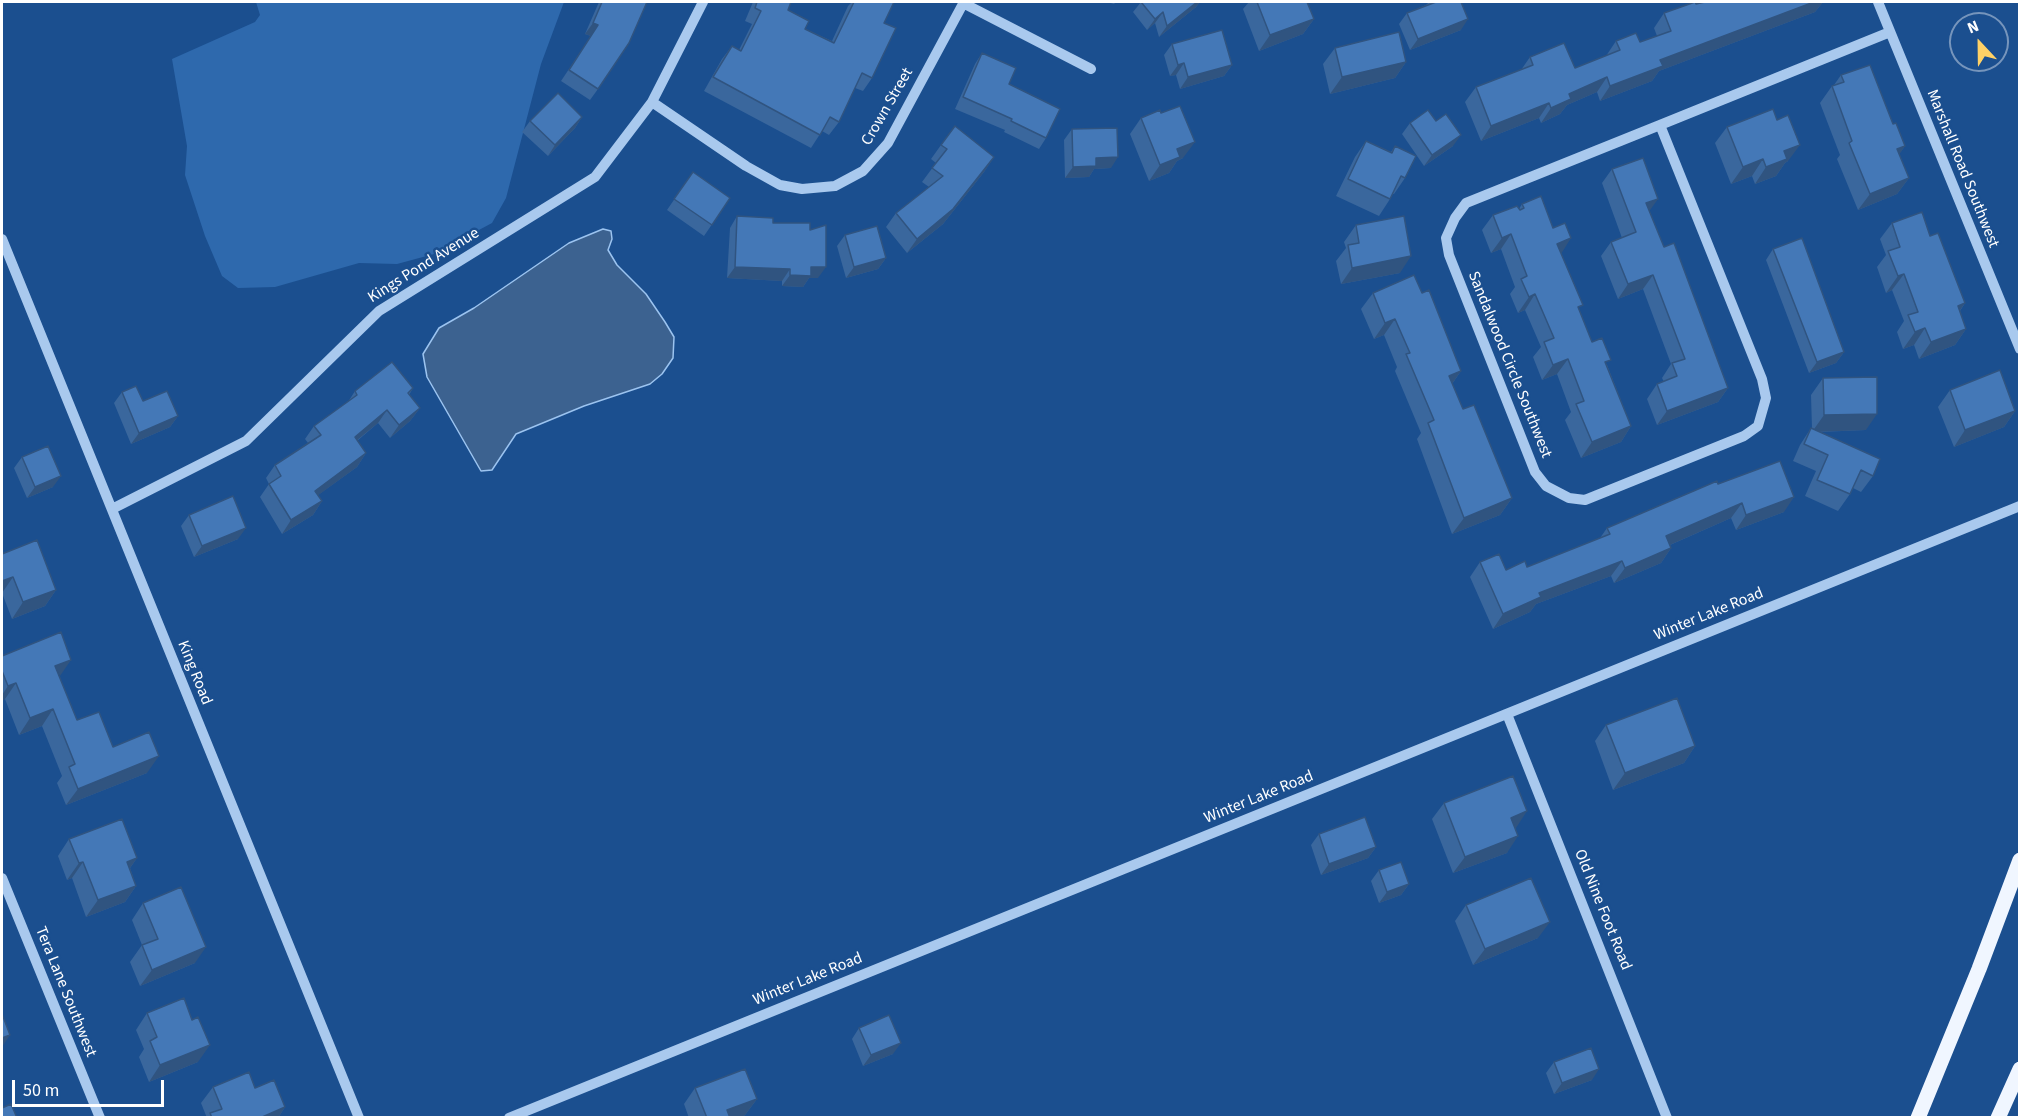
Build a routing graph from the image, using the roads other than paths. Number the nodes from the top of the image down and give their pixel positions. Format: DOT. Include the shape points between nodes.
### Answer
graph roads {
  1 [pos="703,2"];
  2 [pos="964,2"];
  3 [pos="1878,2"];
  4 [pos="1890,32"];
  5 [pos="1090,69"];
  6 [pos="652,102"];
  7 [pos="1660,125"];
  8 [pos="2,239"];
  9 [pos="2019,349"];
  10 [pos="2019,506"];
  11 [pos="112,509"];
  12 [pos="1507,714"];
  13 [pos="2019,860"];
  14 [pos="2,878"];
  15 [pos="2019,1069"];
  16 [pos="100,1118"];
  17 [pos="359,1118"];
  18 [pos="509,1118"];
  19 [pos="1667,1118"];
  20 [pos="1918,1118"];
  21 [pos="1998,1118"];
  1 -- 6 [label="street, Kings Pond Avenue"];
  2 -- 5 [label="street"];
  2 -- 6 [label="street, Crown Street" via="888,143 863,171 835,186 802,189 780,185"];
  3 -- 4 [label="street, Marshall Road Southwest"];
  4 -- 7 [label="street, Sandalwood Circle Southwest"];
  4 -- 9 [label="street, Marshall Road Southwest"];
  6 -- 11 [label="street, Kings Pond Avenue" via="595,177 379,311 246,441"];
  7 -- 7 [label="street, Sandalwood Circle Southwest" via="1466,203 1446,238 1449,255 1535,471 1546,486 1569,498 1585,500 1744,436 1758,426 1766,398 1762,379"];
  8 -- 11 [label="street, King Road"];
  10 -- 12 [label="street, Winter Lake Road"];
  11 -- 17 [label="street, King Road"];
  12 -- 18 [label="street, Winter Lake Road"];
  12 -- 19 [label="street, Old Nine Foot Road"];
  13 -- 20 [label="main road"];
  14 -- 16 [label="street, Tera Lane Southwest"];
  15 -- 21 [label="main road"];
}
